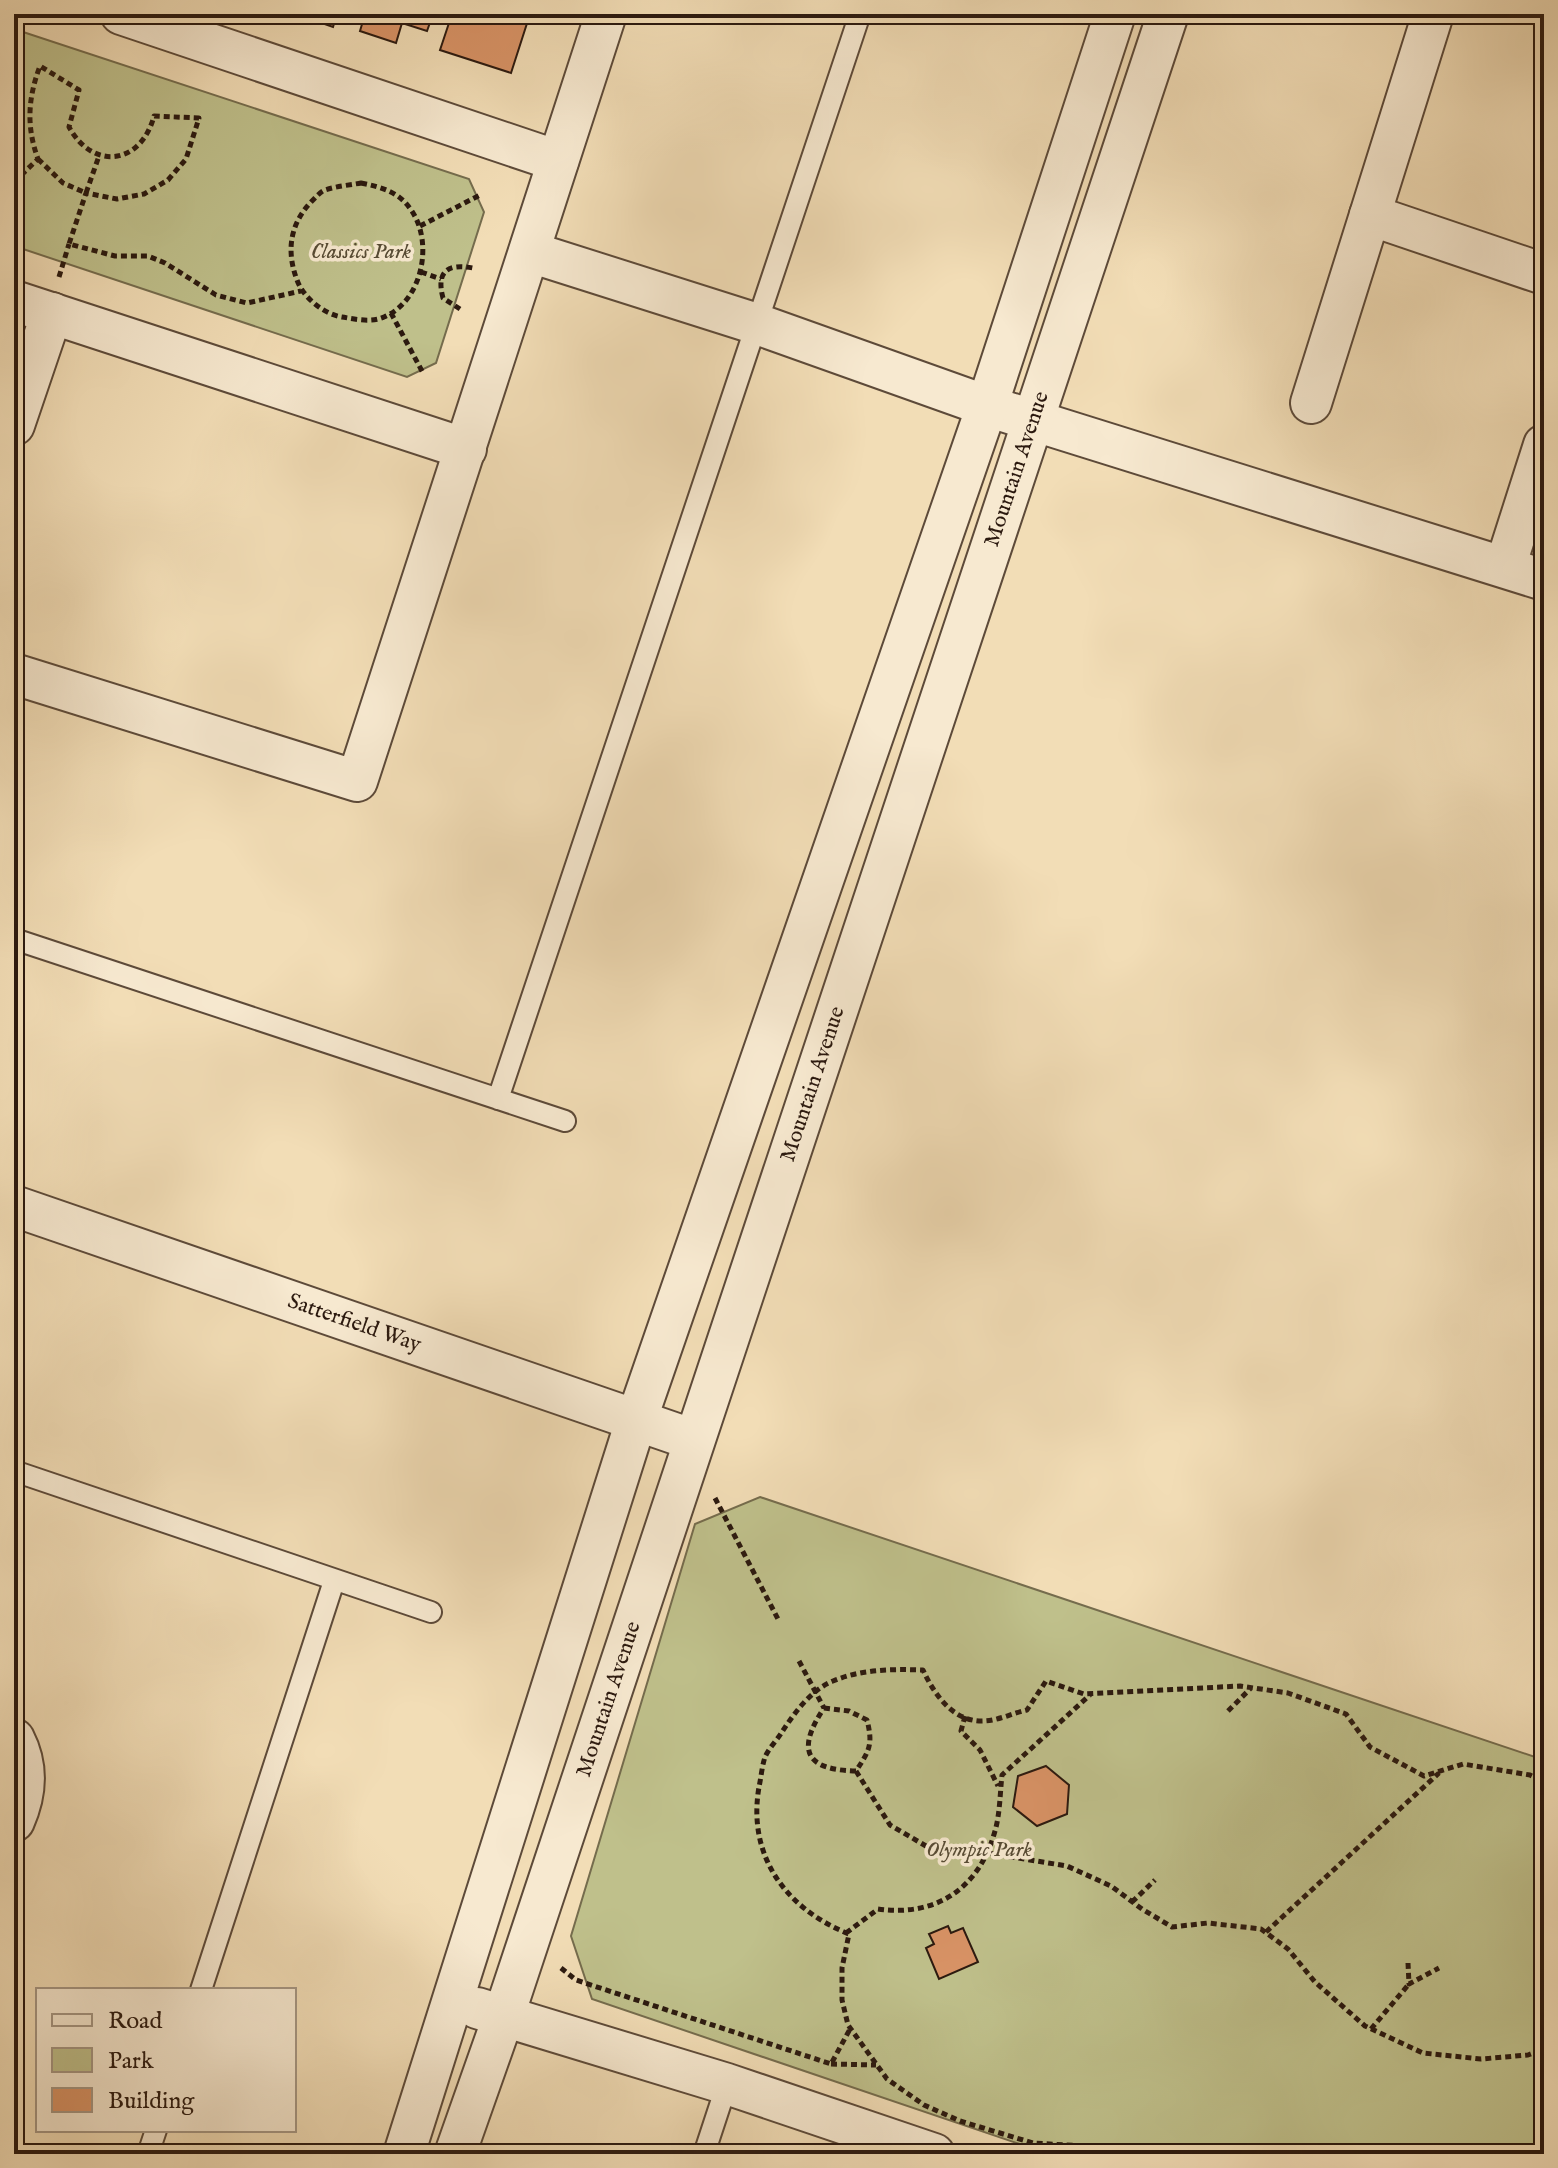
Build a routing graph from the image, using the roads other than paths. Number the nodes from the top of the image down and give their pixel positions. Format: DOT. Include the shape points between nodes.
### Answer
graph roads {
  1 [pos="121,14"];
  2 [pos="606,14"];
  3 [pos="860,14"];
  4 [pos="1115,14"];
  5 [pos="1168,14"];
  6 [pos="1433,14"];
  7 [pos="558,161"];
  8 [pos="1370,215"];
  9 [pos="530,252"];
  10 [pos="1544,274"];
  11 [pos="14,301"];
  12 [pos="52,313"];
  13 [pos="757,324"];
  14 [pos="1311,403"];
  15 [pos="987,406"];
  16 [pos="1035,421"];
  17 [pos="14,425"];
  18 [pos="1544,445"];
  19 [pos="466,449"];
  20 [pos="1505,567"];
  21 [pos="1544,580"];
  22 [pos="14,674"];
  23 [pos="14,939"];
  24 [pos="498,1099"];
  25 [pos="565,1121"];
  26 [pos="14,1206"];
  27 [pos="636,1421"];
  28 [pos="694,1440"];
  29 [pos="14,1471"];
  30 [pos="334,1581"];
  31 [pos="431,1612"];
  32 [pos="14,1739"];
  33 [pos="14,1821"];
  34 [pos="202,1988"];
  35 [pos="454,1999"];
  36 [pos="503,2018"];
  37 [pos="727,2084"];
  38 [pos="155,2132"];
  39 [pos="148,2154"];
  40 [pos="404,2154"];
  41 [pos="455,2154"];
  42 [pos="704,2154"];
  43 [pos="934,2154"];
  1 -- 7 [label="street"];
  2 -- 7 [label="street"];
  3 -- 13 [label="lane"];
  4 -- 15 [label="street"];
  5 -- 16 [label="street, Mountain Avenue"];
  6 -- 8 [label="street"];
  7 -- 9 [label="street"];
  8 -- 10 [label="street"];
  8 -- 14 [label="street"];
  9 -- 13 [label="street"];
  9 -- 19 [label="street"];
  11 -- 12 [label="street"];
  12 -- 17 [label="street"];
  12 -- 19 [label="street"];
  13 -- 15 [label="street"];
  13 -- 24 [label="lane"];
  15 -- 16 [label="street"];
  15 -- 27 [label="street"];
  16 -- 20 [label="street"];
  16 -- 28 [label="street, Mountain Avenue"];
  18 -- 20 [label="street"];
  19 -- 22 [label="street" via="357,781"];
  20 -- 21 [label="street"];
  23 -- 24 [label="lane"];
  24 -- 25 [label="lane"];
  26 -- 27 [label="street, Satterfield Way"];
  27 -- 28 [label="street, Satterfield Way"];
  27 -- 35 [label="street"];
  28 -- 36 [label="street, Mountain Avenue"];
  29 -- 30 [label="lane"];
  30 -- 31 [label="lane"];
  30 -- 34 [label="lane"];
  32 -- 33 [label="street" via="21,1751 25,1789"];
  35 -- 36 [label="street"];
  35 -- 40 [label="street"];
  36 -- 37 [label="street"];
  36 -- 41 [label="street, Mountain Avenue"];
  37 -- 42 [label="lane"];
  37 -- 43 [label="street"];
  38 -- 39 [label="lane"];
}
